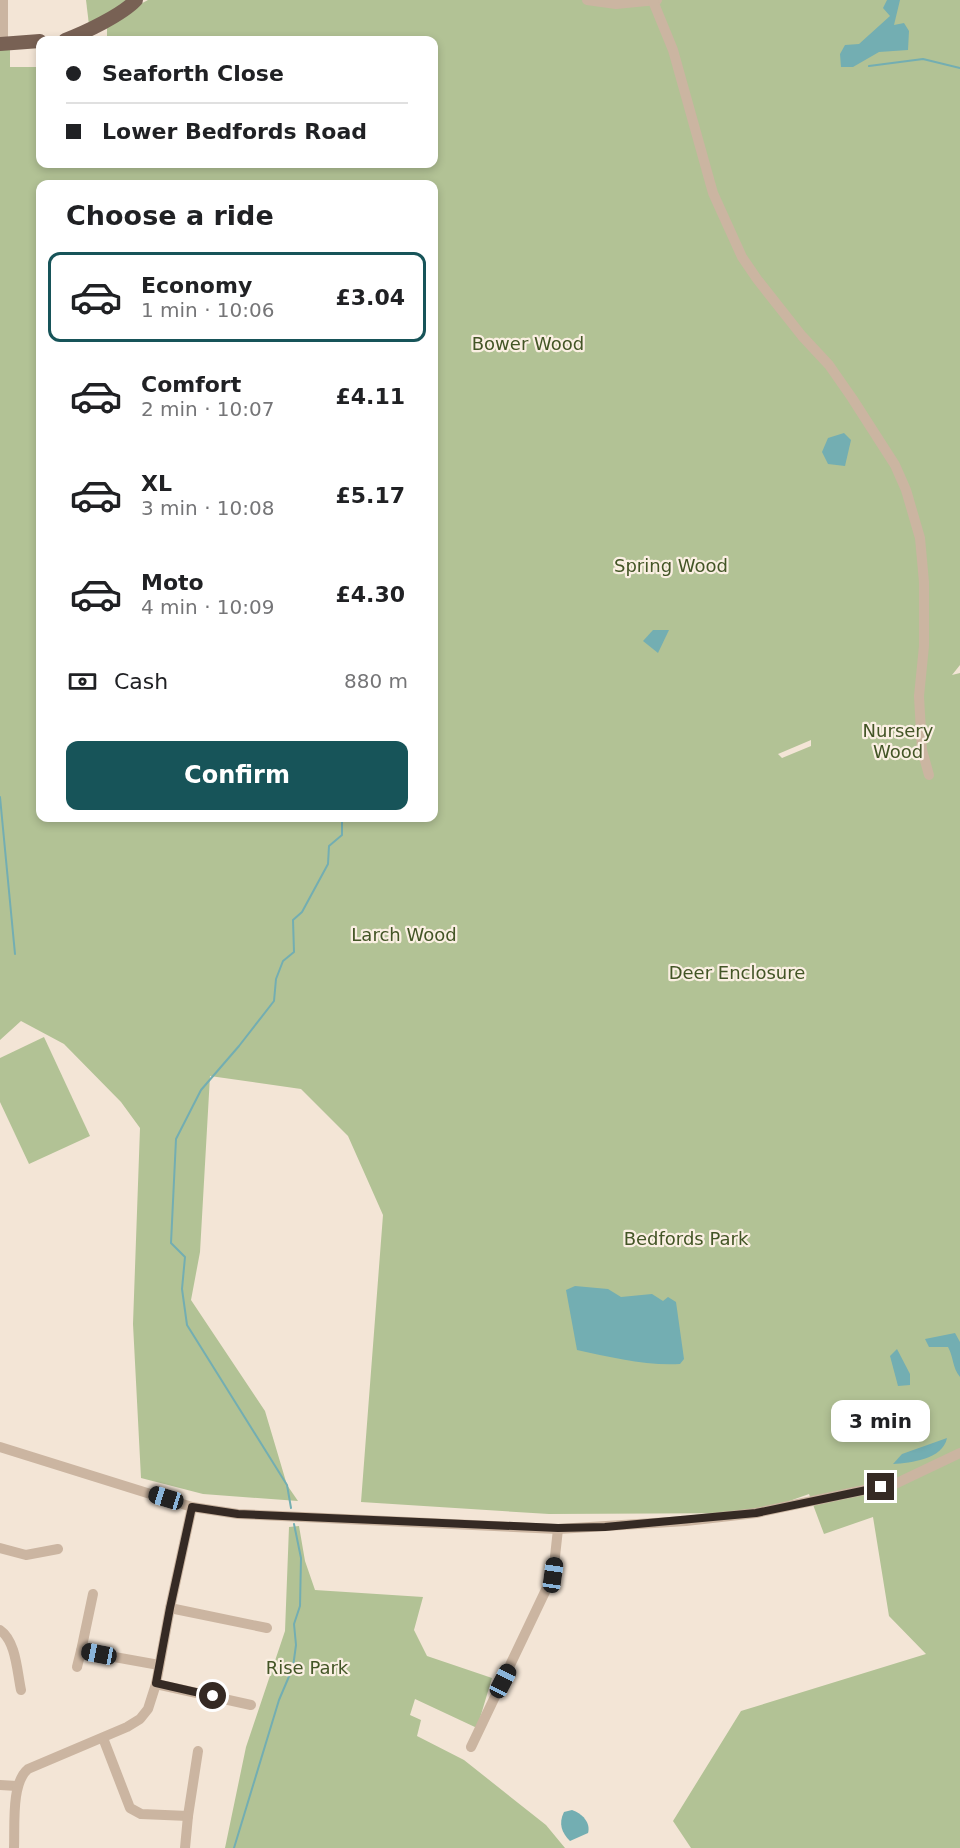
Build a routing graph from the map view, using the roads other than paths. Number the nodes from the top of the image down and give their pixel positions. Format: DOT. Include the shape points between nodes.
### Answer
graph roads {
  1 [pos="3,0"];
  2 [pos="136,0"];
  3 [pos="587,0"];
  4 [pos="655,0"];
  5 [pos="74,36"];
  6 [pos="36,41"];
  7 [pos="2,44"];
  8 [pos="928,775"];
  9 [pos="0,1447"];
  10 [pos="960,1453"];
  11 [pos="192,1507"];
  12 [pos="558,1528"];
  13 [pos="0,1548"];
  14 [pos="52,1553"];
  15 [pos="93,1594"];
  16 [pos="170,1608"];
  17 [pos="267,1628"];
  18 [pos="0,1630"];
  19 [pos="81,1651"];
  20 [pos="159,1665"];
  21 [pos="77,1667"];
  22 [pos="156,1683"];
  23 [pos="21,1690"];
  24 [pos="251,1705"];
  25 [pos="103,1738"];
  26 [pos="471,1748"];
  27 [pos="198,1751"];
  28 [pos="0,1785"];
  29 [pos="17,1786"];
  30 [pos="188,1816"];
  31 [pos="14,1848"];
  32 [pos="185,1848"];
  1 -- 7 [label="street"];
  2 -- 5 [label="main road"];
  3 -- 4 [label="street" via="616,4"];
  4 -- 8 [label="street" via="713,192 742,257 829,365 895,465 906,490 920,538 924,582 919,696 922,750"];
  6 -- 7 [label="main road"];
  9 -- 11 [label="street"];
  10 -- 12 [label="street" via="897,1483 756,1513"];
  11 -- 12 [label="street" via="238,1514"];
  11 -- 16 [label="street"];
  12 -- 26 [label="street" via="553,1575"];
  13 -- 14 [label="street" via="15,1556"];
  15 -- 19 [label="street"];
  16 -- 17 [label="street"];
  16 -- 20 [label="street"];
  18 -- 23 [label="street" via="10,1642"];
  19 -- 20 [label="street"];
  19 -- 21 [label="street"];
  20 -- 22 [label="street"];
  22 -- 24 [label="street"];
  22 -- 25 [label="street" via="148,1709 140,1719"];
  25 -- 29 [label="street" via="28,1769"];
  25 -- 30 [label="street" via="130,1808 141,1815"];
  27 -- 30 [label="street"];
  28 -- 29 [label="street"];
  29 -- 31 [label="street"];
  30 -- 32 [label="street"];
}
